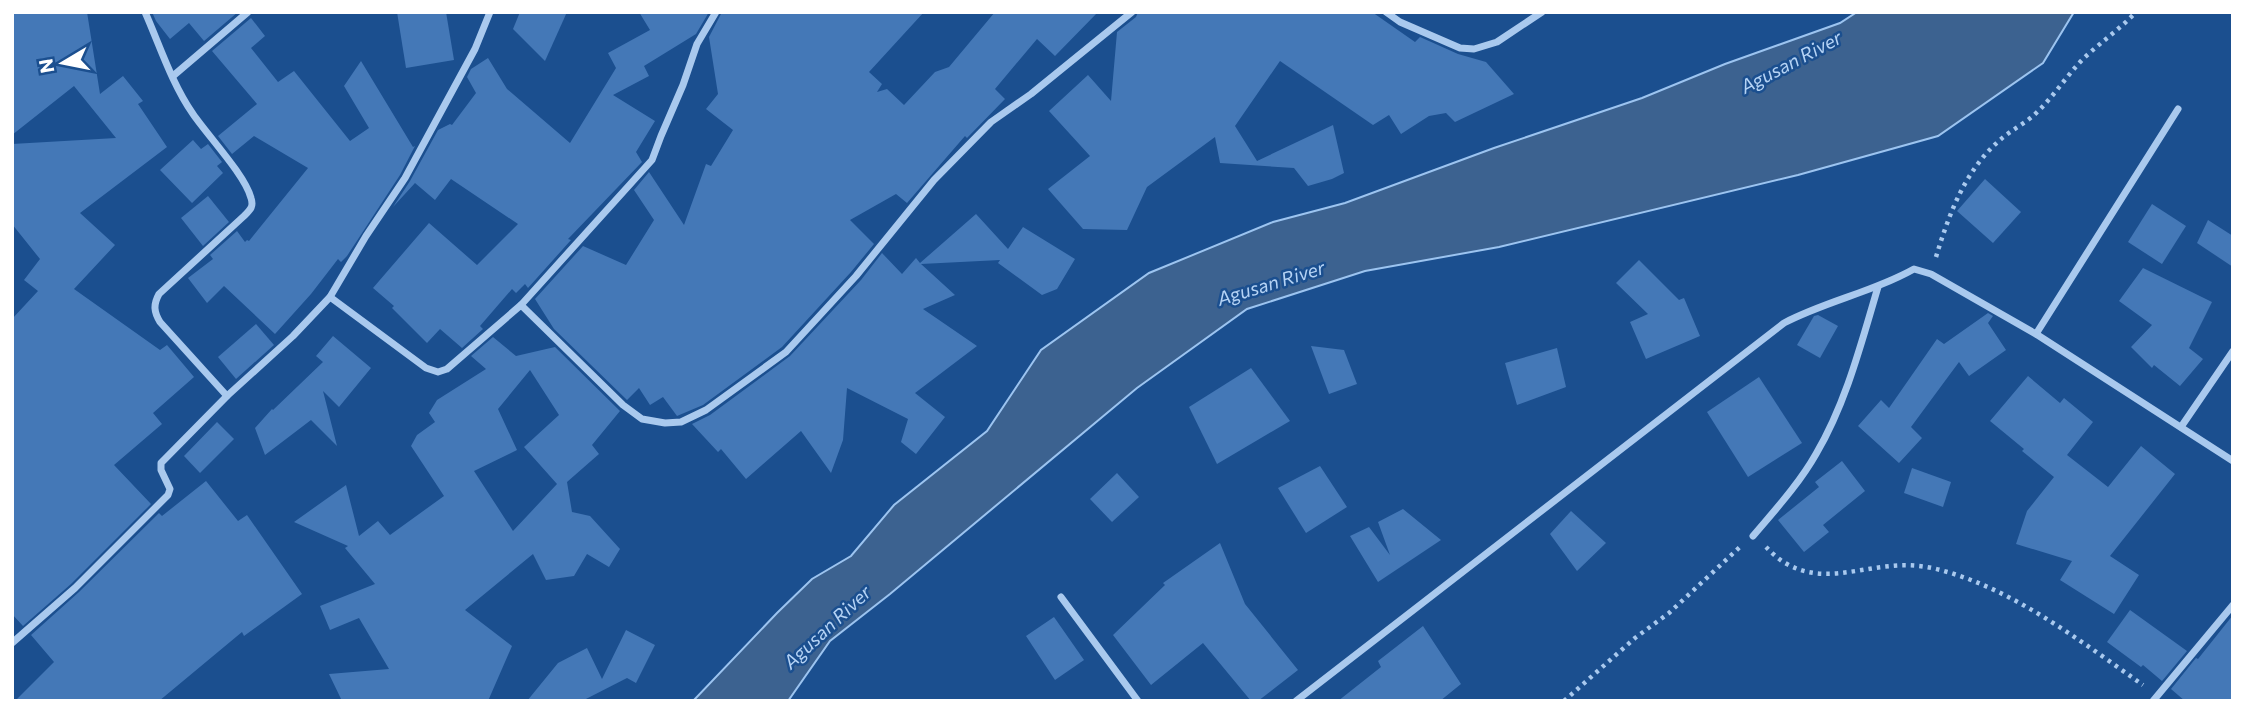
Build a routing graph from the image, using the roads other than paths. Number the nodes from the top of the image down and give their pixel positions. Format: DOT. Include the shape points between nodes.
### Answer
graph roads {
  1 [pos="145,12"];
  2 [pos="248,12"];
  3 [pos="490,12"];
  4 [pos="716,12"];
  5 [pos="1132,12"];
  6 [pos="1386,12"];
  7 [pos="1542,12"];
  8 [pos="173,76"];
  9 [pos="2178,109"];
  10 [pos="1878,287"];
  11 [pos="330,297"];
  12 [pos="522,304"];
  13 [pos="2035,334"];
  14 [pos="2233,351"];
  15 [pos="227,396"];
  16 [pos="2181,427"];
  17 [pos="2233,461"];
  18 [pos="1753,536"];
  19 [pos="1061,597"];
  20 [pos="2233,604"];
  21 [pos="12,643"];
  22 [pos="2158,699"];
  23 [pos="1138,701"];
  24 [pos="1296,701"];
  1 -- 8 [label="street"];
  2 -- 8 [label="street"];
  3 -- 11 [label="street" via="475,49 405,178"];
  4 -- 12 [label="street" via="697,44 652,160"];
  5 -- 12 [label="street" via="1031,94 990,121 786,352 706,410 681,422 642,419 623,405"];
  6 -- 7 [label="street" via="1460,48 1474,49 1497,42"];
  8 -- 15 [label="street" via="192,113 241,179 252,208 163,290 154,303 155,313"];
  9 -- 13 [label="street"];
  10 -- 13 [label="street" via="1914,269 1931,274"];
  10 -- 18 [label="street" via="1855,363 1815,455"];
  10 -- 24 [label="street" via="1784,323"];
  11 -- 12 [label="street" via="426,368 438,372"];
  11 -- 15 [label="street"];
  13 -- 16 [label="street"];
  14 -- 16 [label="street"];
  15 -- 21 [label="street" via="162,463 168,495"];
  16 -- 17 [label="street"];
  19 -- 23 [label="street"];
  20 -- 22 [label="street"];
}
